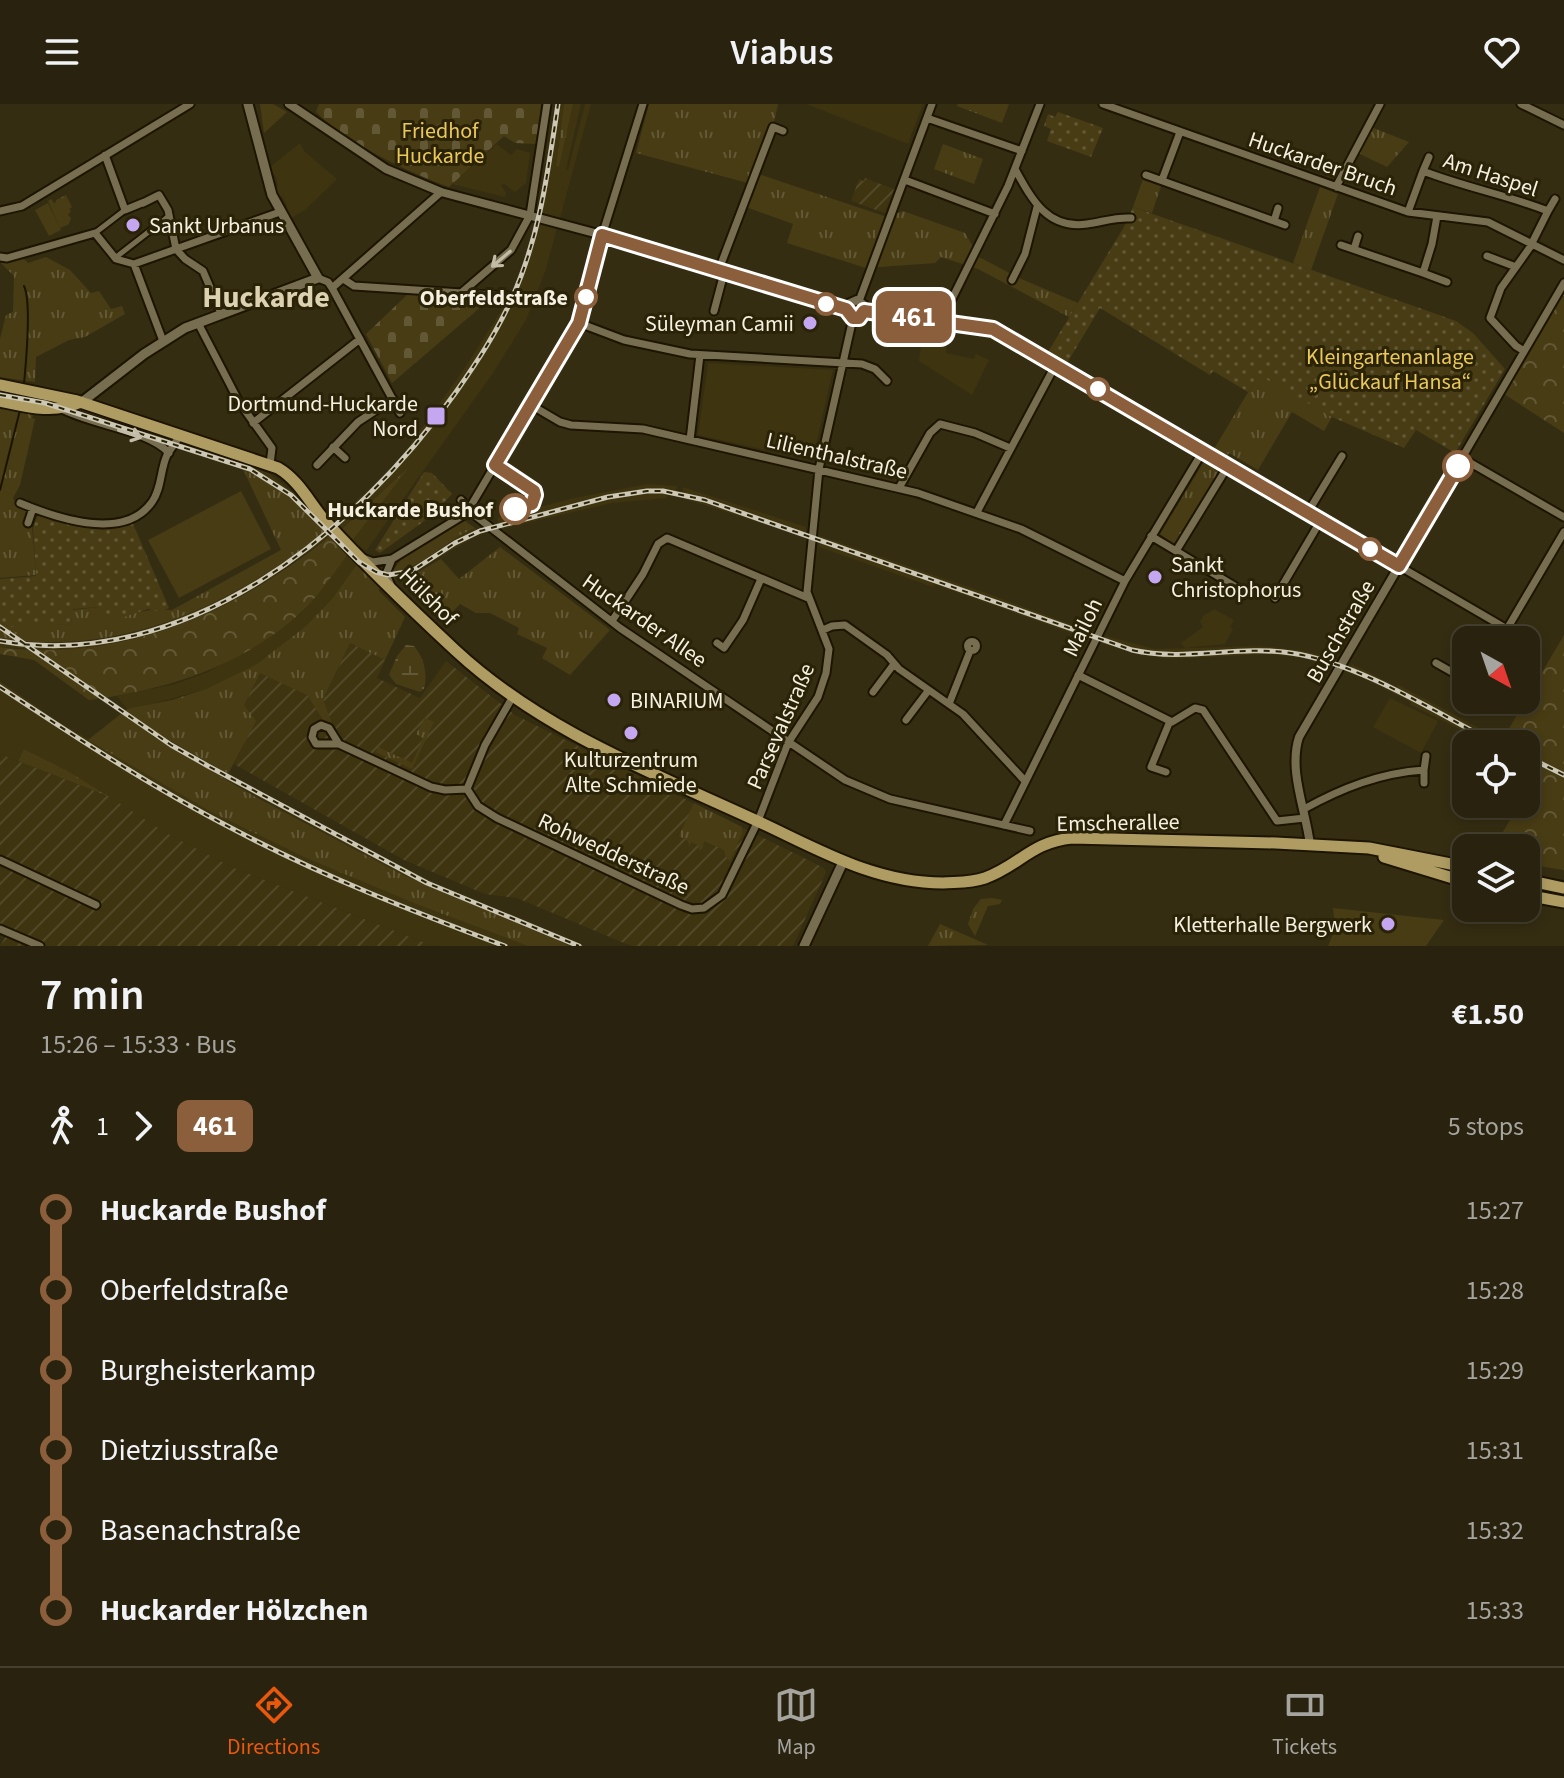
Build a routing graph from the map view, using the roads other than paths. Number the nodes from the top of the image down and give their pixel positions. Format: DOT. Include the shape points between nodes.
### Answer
graph roads {
  1 [pos="190,104"];
  2 [pos="248,104"];
  3 [pos="289,104"];
  4 [pos="547,104"];
  5 [pos="643,104"];
  6 [pos="932,104"];
  7 [pos="1040,104"];
  8 [pos="1103,104"];
  9 [pos="1380,104"];
  10 [pos="1521,104"];
  11 [pos="927,118"];
  12 [pos="764,124"];
  13 [pos="1564,125"];
  14 [pos="773,127"];
  15 [pos="783,131"];
  16 [pos="1180,132"];
  17 [pos="1022,151"];
  18 [pos="105,155"];
  19 [pos="1429,157"];
  20 [pos="1015,169"];
  21 [pos="1423,171"];
  22 [pos="1146,175"];
  23 [pos="905,180"];
  24 [pos="1162,180"];
  25 [pos="1336,187"];
  26 [pos="441,192"];
  27 [pos="1555,199"];
  28 [pos="1037,207"];
  29 [pos="1278,208"];
  30 [pos="125,210"];
  31 [pos="0,211"];
  32 [pos="1548,211"];
  33 [pos="280,212"];
  34 [pos="1408,212"];
  35 [pos="995,214"];
  36 [pos="530,215"];
  37 [pos="169,216"];
  38 [pos="1437,216"];
  39 [pos="1131,218"];
  40 [pos="1274,221"];
  41 [pos="1285,225"];
  42 [pos="95,233"];
  43 [pos="602,235"];
  44 [pos="1358,236"];
  45 [pos="1532,243"];
  46 [pos="1341,245"];
  47 [pos="176,249"];
  48 [pos="1354,249"];
  49 [pos="1487,256"];
  50 [pos="0,257"];
  51 [pos="115,258"];
  52 [pos="1564,260"];
  53 [pos="134,264"];
  54 [pos="1516,267"];
  55 [pos="721,272"];
  56 [pos="1423,273"];
  57 [pos="318,278"];
  58 [pos="345,280"];
  59 [pos="1012,280"];
  60 [pos="1447,282"];
  61 [pos="1564,283"];
  62 [pos="332,288"];
  63 [pos="460,294"];
  64 [pos="508,296"];
  65 [pos="859,301"];
  66 [pos="846,309"];
  67 [pos="714,311"];
  68 [pos="864,311"];
  69 [pos="221,313"];
  70 [pos="853,318"];
  71 [pos="941,321"];
  72 [pos="198,323"];
  73 [pos="579,323"];
  74 [pos="360,339"];
  75 [pos="163,341"];
  76 [pos="1524,351"];
  77 [pos="700,355"];
  78 [pos="841,364"];
  79 [pos="1056,364"];
  80 [pos="887,381"];
  81 [pos="0,385"];
  82 [pos="393,399"];
  83 [pos="0,401"];
  84 [pos="82,402"];
  85 [pos="531,405"];
  86 [pos="62,409"];
  87 [pos="400,413"];
  88 [pos="253,423"];
  89 [pos="180,434"];
  90 [pos="690,440"];
  91 [pos="333,447"];
  92 [pos="1010,448"];
  93 [pos="1203,451"];
  94 [pos="169,453"];
  95 [pos="1342,456"];
  96 [pos="345,458"];
  97 [pos="1462,458"];
  98 [pos="270,464"];
  99 [pos="317,465"];
  100 [pos="1228,466"];
  101 [pos="819,469"];
  102 [pos="899,488"];
  103 [pos="461,500"];
  104 [pos="20,503"];
  105 [pos="33,508"];
  106 [pos="468,510"];
  107 [pos="977,512"];
  108 [pos="1308,512"];
  109 [pos="1564,517"];
  110 [pos="1321,520"];
  111 [pos="28,523"];
  112 [pos="1564,532"];
  113 [pos="1151,536"];
  114 [pos="1176,551"];
  115 [pos="361,557"];
  116 [pos="392,559"];
  117 [pos="1399,566"];
  118 [pos="761,579"];
  119 [pos="1125,581"];
  120 [pos="391,587"];
  121 [pos="1243,595"];
  122 [pos="808,598"];
  123 [pos="1275,598"];
  124 [pos="612,621"];
  125 [pos="1502,626"];
  126 [pos="1509,626"];
  127 [pos="823,630"];
  128 [pos="717,643"];
  129 [pos="970,651"];
  130 [pos="1436,663"];
  131 [pos="894,664"];
  132 [pos="1452,672"];
  133 [pos="1078,675"];
  134 [pos="928,691"];
  135 [pos="873,692"];
  136 [pos="512,698"];
  137 [pos="949,704"];
  138 [pos="906,720"];
  139 [pos="1170,721"];
  140 [pos="788,743"];
  141 [pos="339,744"];
  142 [pos="1426,756"];
  143 [pos="1424,770"];
  144 [pos="1166,772"];
  145 [pos="1025,781"];
  146 [pos="1424,783"];
  147 [pos="467,789"];
  148 [pos="1304,814"];
  149 [pos="758,821"];
  150 [pos="1004,825"];
  151 [pos="1030,831"];
  152 [pos="1310,845"];
  153 [pos="1356,849"];
  154 [pos="0,860"];
  155 [pos="843,862"];
  156 [pos="1452,864"];
  157 [pos="1452,878"];
  158 [pos="1540,883"];
  159 [pos="1564,888"];
  160 [pos="1540,898"];
  161 [pos="1564,902"];
  162 [pos="96,905"];
  163 [pos="0,929"];
  164 [pos="40,946"];
  165 [pos="804,946"];
  1 -- 18 [label="street"];
  2 -- 33 [label="main road"];
  3 -- 26 [label="street" via="386,169"];
  4 -- 36 [label="street"];
  5 -- 43 [label="street"];
  6 -- 11 [label="street"];
  7 -- 17 [label="street"];
  8 -- 16 [label="street, Huckarder Bruch"];
  9 -- 25 [label="street"];
  10 -- 13 [label="street"];
  11 -- 17 [label="street"];
  11 -- 23 [label="street"];
  12 -- 14 [label="street"];
  14 -- 15 [label="street"];
  14 -- 55 [label="street"];
  16 -- 24 [label="street"];
  16 -- 25 [label="street, Huckarder Bruch"];
  17 -- 20 [label="street"];
  18 -- 30 [label="street"];
  18 -- 31 [label="street" via="22,206"];
  19 -- 21 [label="street, Am Haspel"];
  20 -- 28 [label="street"];
  20 -- 35 [label="street"];
  21 -- 32 [label="street, Am Haspel"];
  21 -- 34 [label="street, Am Haspel"];
  22 -- 24 [label="street"];
  23 -- 35 [label="street"];
  23 -- 65 [label="street"];
  24 -- 40 [label="street"];
  25 -- 34 [label="street, Huckarder Bruch"];
  26 -- 36 [label="street"];
  26 -- 58 [label="street"];
  27 -- 32 [label="street, Am Haspel"];
  28 -- 39 [label="street" via="1077,225"];
  28 -- 59 [label="street"];
  29 -- 40 [label="street"];
  30 -- 37 [label="street" via="159,195"];
  30 -- 42 [label="street"];
  32 -- 45 [label="street, Am Haspel"];
  33 -- 47 [label="street"];
  33 -- 57 [label="main road"];
  34 -- 38 [label="street, Huckarder Bruch"];
  35 -- 71 [label="street"];
  36 -- 43 [label="street"];
  36 -- 63 [label="street, one-way" via="511,250"];
  37 -- 47 [label="street"];
  37 -- 51 [label="street"];
  38 -- 45 [label="street, Huckarder Bruch" via="1488,222"];
  38 -- 56 [label="street"];
  40 -- 41 [label="street"];
  42 -- 50 [label="street"];
  42 -- 51 [label="street"];
  43 -- 55 [label="street"];
  43 -- 73 [label="street"];
  44 -- 48 [label="street"];
  45 -- 52 [label="street, Huckarder Bruch"];
  45 -- 54 [label="street"];
  46 -- 48 [label="street"];
  47 -- 53 [label="street"];
  47 -- 69 [label="street" via="203,271"];
  48 -- 56 [label="street"];
  49 -- 54 [label="street"];
  51 -- 53 [label="street"];
  53 -- 75 [label="street"];
  54 -- 76 [label="street" via="1490,318"];
  55 -- 66 [label="street"];
  55 -- 67 [label="street"];
  56 -- 60 [label="street"];
  57 -- 62 [label="street"];
  57 -- 69 [label="main road"];
  58 -- 62 [label="street"];
  58 -- 63 [label="street" via="354,286"];
  61 -- 76 [label="street, Buschstraße"];
  62 -- 74 [label="street"];
  63 -- 64 [label="street"];
  65 -- 66 [label="street"];
  65 -- 68 [label="street"];
  66 -- 70 [label="street"];
  68 -- 70 [label="street"];
  68 -- 71 [label="street"];
  69 -- 72 [label="main road"];
  70 -- 78 [label="street, Parsevalstraße"];
  71 -- 79 [label="street" via="993,329"];
  72 -- 75 [label="main road"];
  72 -- 88 [label="street"];
  73 -- 77 [label="street" via="624,340"];
  73 -- 85 [label="street"];
  74 -- 82 [label="street"];
  74 -- 88 [label="street"];
  75 -- 84 [label="main road"];
  76 -- 97 [label="street, Buschstraße"];
  77 -- 78 [label="street"];
  77 -- 90 [label="street"];
  78 -- 80 [label="street" via="869,366"];
  78 -- 101 [label="street, Parsevalstraße"];
  79 -- 92 [label="street"];
  79 -- 93 [label="street"];
  81 -- 84 [label="main road, Hülshof"];
  82 -- 87 [label="street"];
  82 -- 91 [label="street"];
  83 -- 86 [label="main road"];
  84 -- 86 [label="main road"];
  84 -- 89 [label="main road, Hülshof"];
  85 -- 90 [label="street, Lilienthalstraße" via="571,425 643,429"];
  85 -- 106 [label="street"];
  86 -- 94 [label="street, one-way" via="156,442"];
  88 -- 98 [label="street" via="272,448"];
  89 -- 94 [label="street"];
  89 -- 98 [label="main road, Hülshof"];
  90 -- 101 [label="street, Lilienthalstraße"];
  91 -- 96 [label="street"];
  91 -- 99 [label="street"];
  92 -- 102 [label="street" via="940,424"];
  92 -- 107 [label="street"];
  93 -- 100 [label="street"];
  93 -- 113 [label="street, Mailoh"];
  94 -- 105 [label="street" via="152,502 131,519 94,523"];
  95 -- 108 [label="street"];
  97 -- 109 [label="street"];
  97 -- 117 [label="street, Buschstraße"];
  98 -- 115 [label="main road, Hülshof" via="292,478"];
  100 -- 108 [label="street"];
  100 -- 114 [label="street"];
  101 -- 102 [label="street, Lilienthalstraße"];
  101 -- 122 [label="street, Parsevalstraße"];
  102 -- 107 [label="street, Lilienthalstraße"];
  103 -- 106 [label="street, Huckarder Allee"];
  104 -- 105 [label="street"];
  105 -- 111 [label="street"];
  106 -- 116 [label="street"];
  106 -- 124 [label="street, Huckarder Allee"];
  107 -- 119 [label="street, Lilienthalstraße"];
  108 -- 110 [label="street"];
  110 -- 117 [label="street"];
  110 -- 123 [label="street"];
  112 -- 126 [label="street"];
  113 -- 114 [label="street"];
  113 -- 119 [label="street, Mailoh"];
  114 -- 121 [label="street"];
  115 -- 116 [label="street" via="373,562"];
  115 -- 120 [label="main road, Hülshof"];
  116 -- 120 [label="street" via="386,574"];
  117 -- 125 [label="street"];
  117 -- 148 [label="street, Buschstraße" via="1299,737 1295,761"];
  118 -- 122 [label="street"];
  118 -- 124 [label="street" via="663,538"];
  118 -- 128 [label="street" via="734,634 724,648"];
  119 -- 133 [label="street, Mailoh"];
  120 -- 136 [label="main road, Hülshof"];
  122 -- 127 [label="street, Parsevalstraße"];
  124 -- 140 [label="street, Huckarder Allee"];
  127 -- 131 [label="street" via="845,625"];
  127 -- 140 [label="street, Parsevalstraße" via="829,649 826,673 818,697"];
  129 -- 137 [label="street"];
  130 -- 132 [label="street"];
  131 -- 134 [label="street"];
  131 -- 135 [label="street"];
  133 -- 139 [label="street"];
  133 -- 145 [label="street, Mailoh"];
  134 -- 137 [label="street"];
  134 -- 138 [label="street"];
  136 -- 147 [label="street"];
  136 -- 149 [label="main road, Hülshof" via="598,747"];
  137 -- 145 [label="street"];
  139 -- 144 [label="street" via="1151,767"];
  139 -- 148 [label="street" via="1195,708 1203,710 1277,821"];
  140 -- 149 [label="street, Parsevalstraße"];
  140 -- 150 [label="street, Huckarder Allee" via="864,790"];
  141 -- 147 [label="street" via="431,787"];
  142 -- 143 [label="street"];
  143 -- 146 [label="street"];
  143 -- 148 [label="street" via="1363,781"];
  145 -- 150 [label="street, Mailoh"];
  147 -- 149 [label="street, Rohwedderstraße" via="478,806 497,818 692,909 708,907 722,895"];
  148 -- 152 [label="street, Buschstraße"];
  149 -- 155 [label="main road, Emscherallee"];
  150 -- 151 [label="street, Huckarder Allee"];
  152 -- 153 [label="main road, Emscherallee"];
  152 -- 155 [label="main road, Emscherallee" via="1063,839 1040,845 971,882 888,878"];
  153 -- 156 [label="main road, Emscherallee"];
  153 -- 157 [label="main road, Emscherallee"];
  154 -- 162 [label="street"];
  155 -- 165 [label="main road"];
  158 -- 159 [label="main road"];
  160 -- 161 [label="main road"];
  163 -- 164 [label="street"];
}
